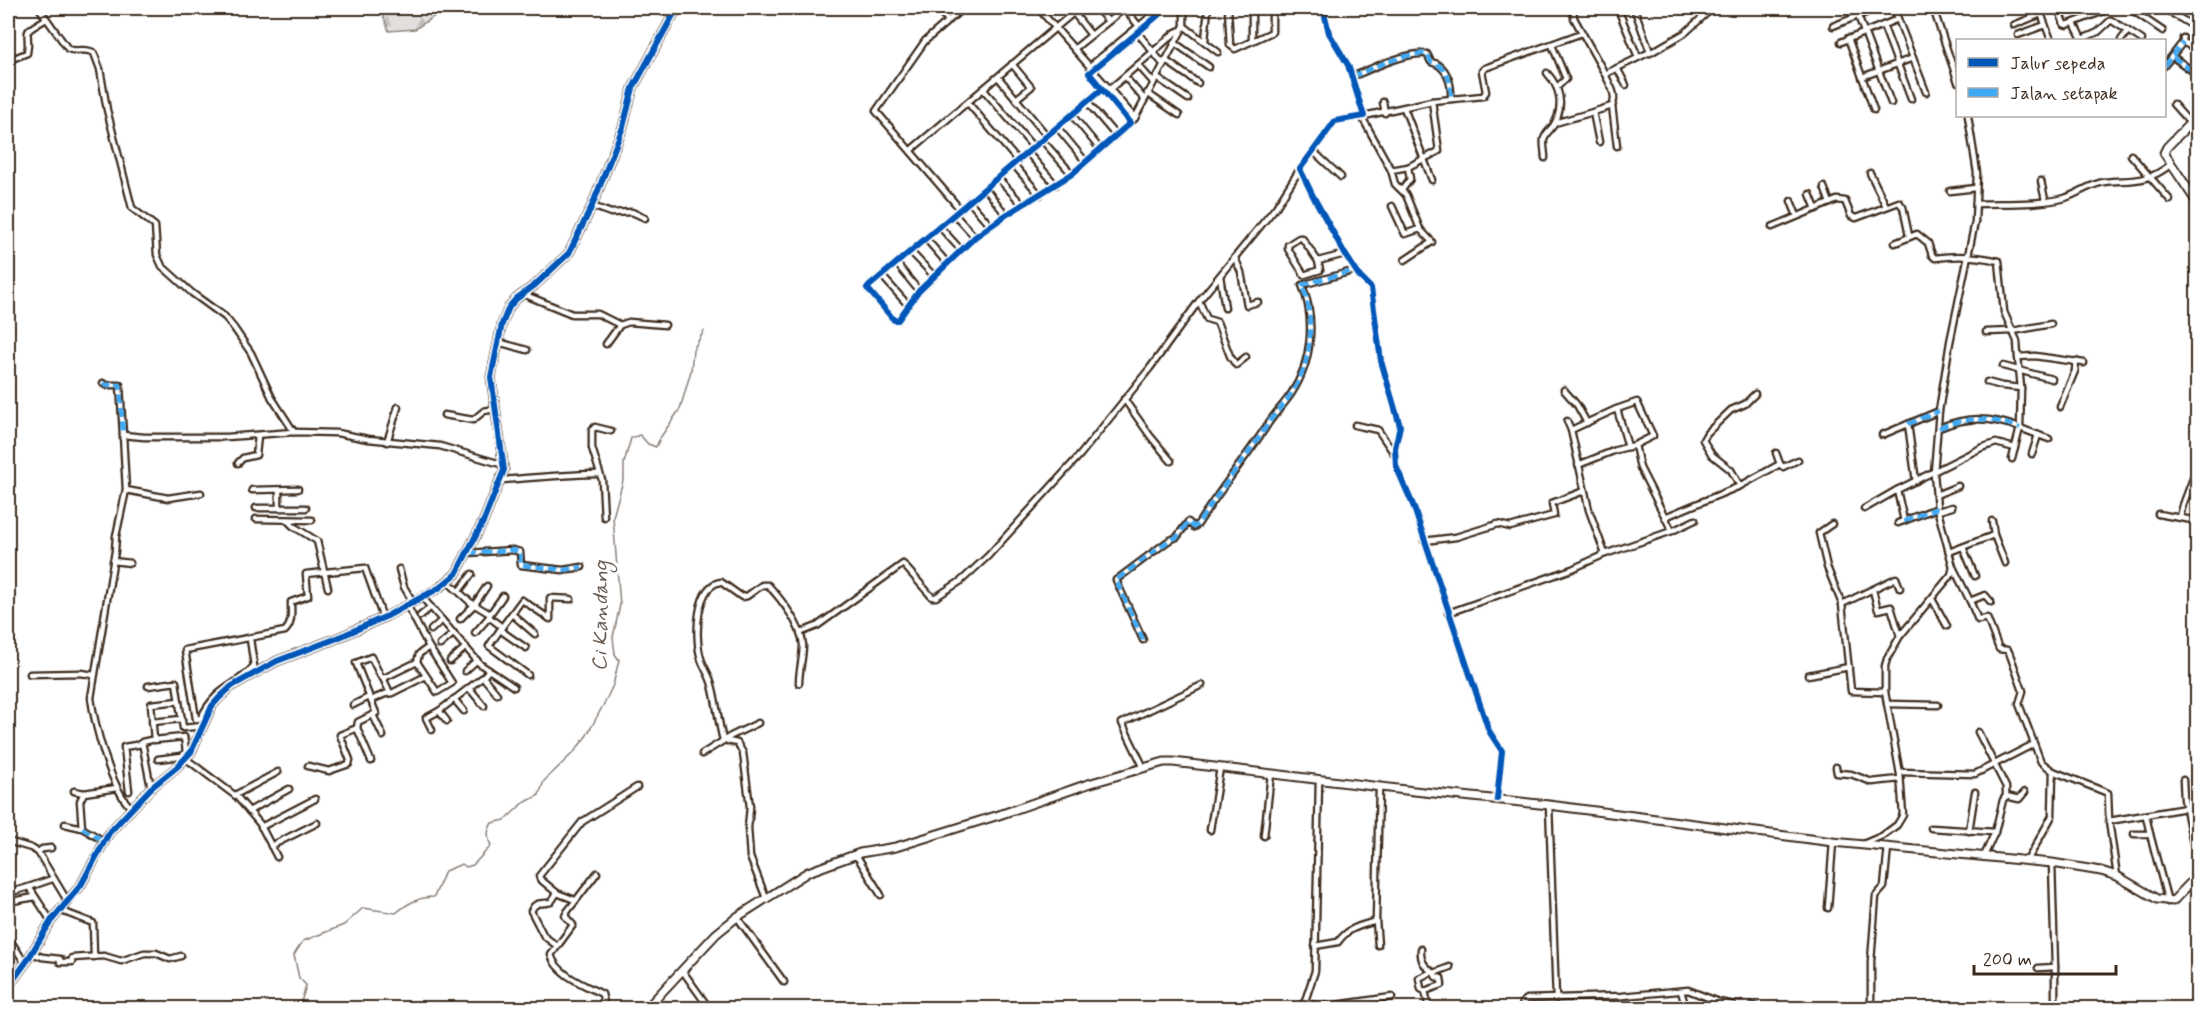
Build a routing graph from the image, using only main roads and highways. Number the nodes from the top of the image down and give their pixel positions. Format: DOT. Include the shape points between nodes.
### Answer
graph roads {
  1 [pos="677,8"];
  2 [pos="2198,114"];
  3 [pos="2198,204"];
  4 [pos="2198,875"];
  5 [pos="8,987"];
  6 [pos="646,1008"];
  1 -- 5 [label="main road" via="633,88 623,127 577,238 562,261 509,307 491,377 504,465 502,480 456,574 384,618 266,666 226,692 212,706 196,744 185,758 151,788 104,841 81,885 51,921"];
  2 -- 3 [label="main road" via="2164,155"];
  4 -- 6 [label="main road" via="2168,902 2117,876 2052,863 1833,842 1173,762 1088,784 954,830 853,855 808,872 716,934"];
}
